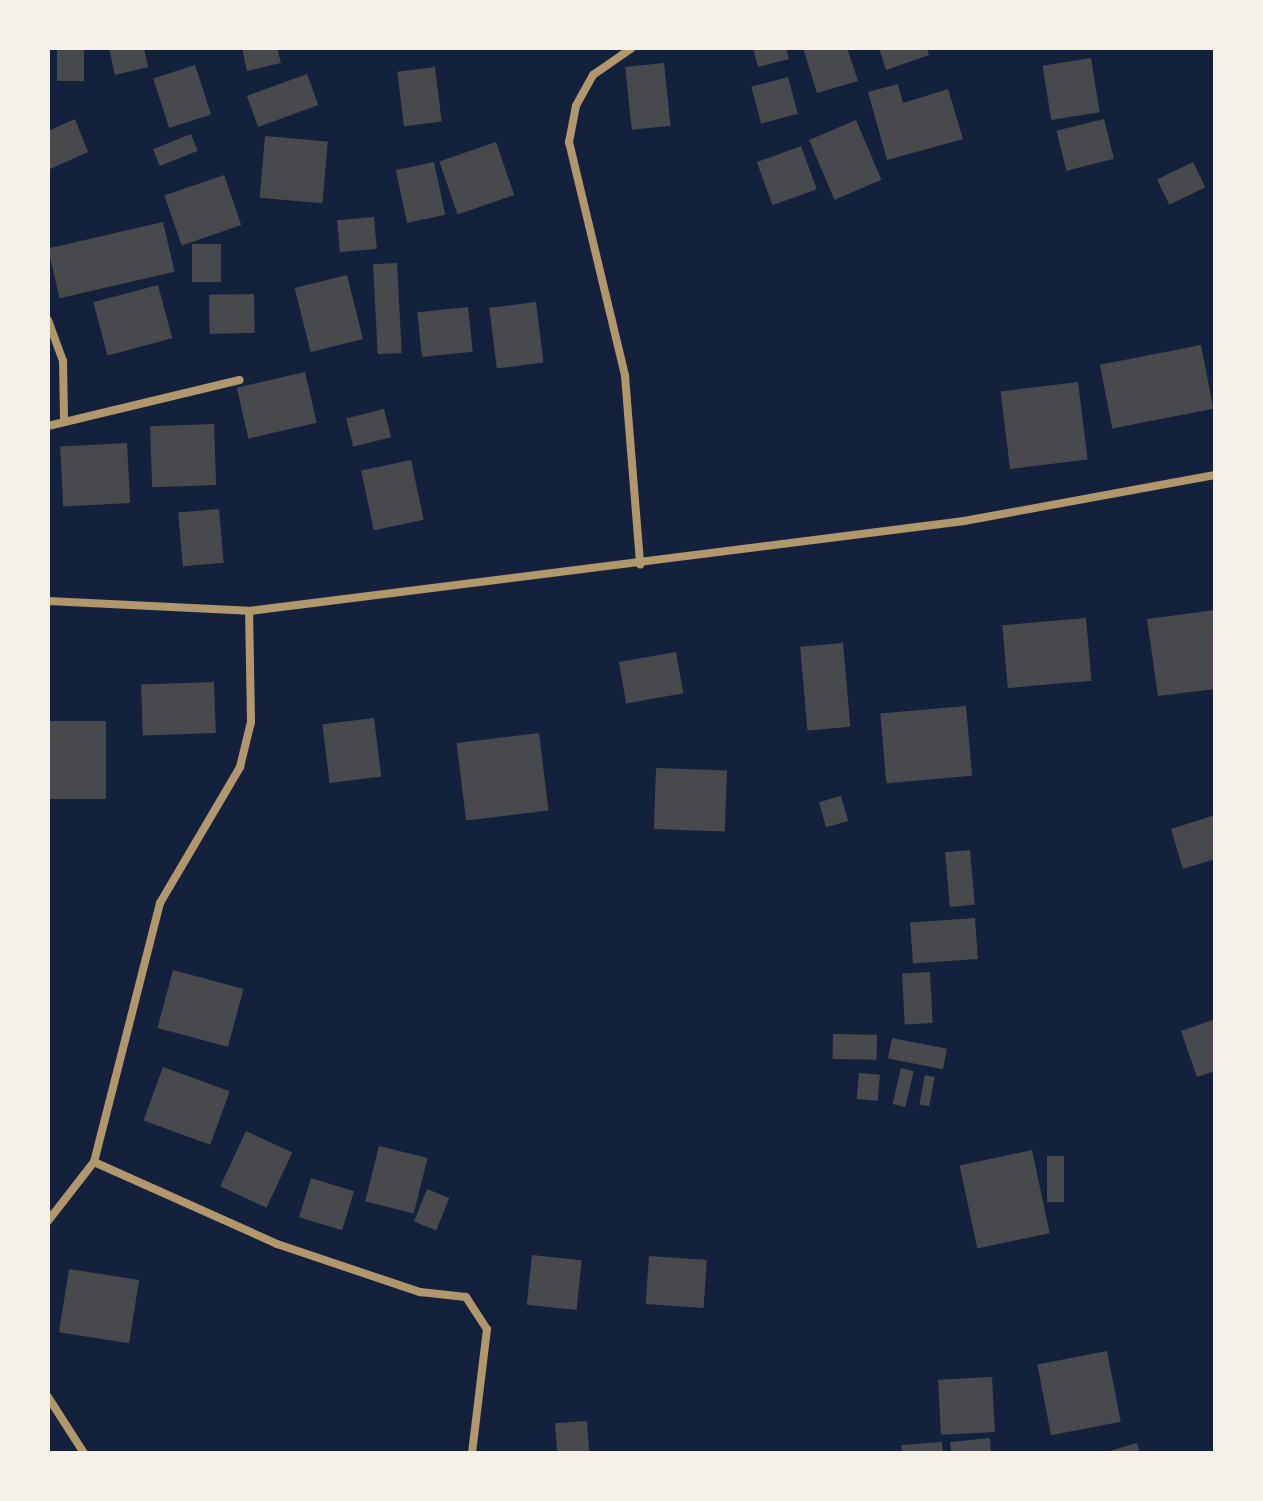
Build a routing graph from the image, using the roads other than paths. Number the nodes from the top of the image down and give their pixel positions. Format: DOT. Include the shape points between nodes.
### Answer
graph roads {
  1 [pos="632,48"];
  2 [pos="48,320"];
  3 [pos="240,380"];
  4 [pos="64,418"];
  5 [pos="48,426"];
  6 [pos="1215,475"];
  7 [pos="640,564"];
  8 [pos="48,601"];
  9 [pos="249,611"];
  10 [pos="94,1162"];
  11 [pos="48,1221"];
  12 [pos="48,1397"];
  13 [pos="84,1453"];
  14 [pos="472,1453"];
  1 -- 7 [label="street" via="593,75 576,106 569,142 625,376"];
  2 -- 4 [label="street" via="63,361"];
  3 -- 4 [label="street"];
  4 -- 5 [label="street"];
  6 -- 7 [label="street" via="964,521"];
  7 -- 9 [label="street"];
  8 -- 9 [label="street"];
  9 -- 10 [label="street" via="251,722 240,767 160,903"];
  10 -- 11 [label="street"];
  10 -- 14 [label="street" via="277,1244 420,1292 466,1297 487,1329"];
  12 -- 13 [label="street"];
}
